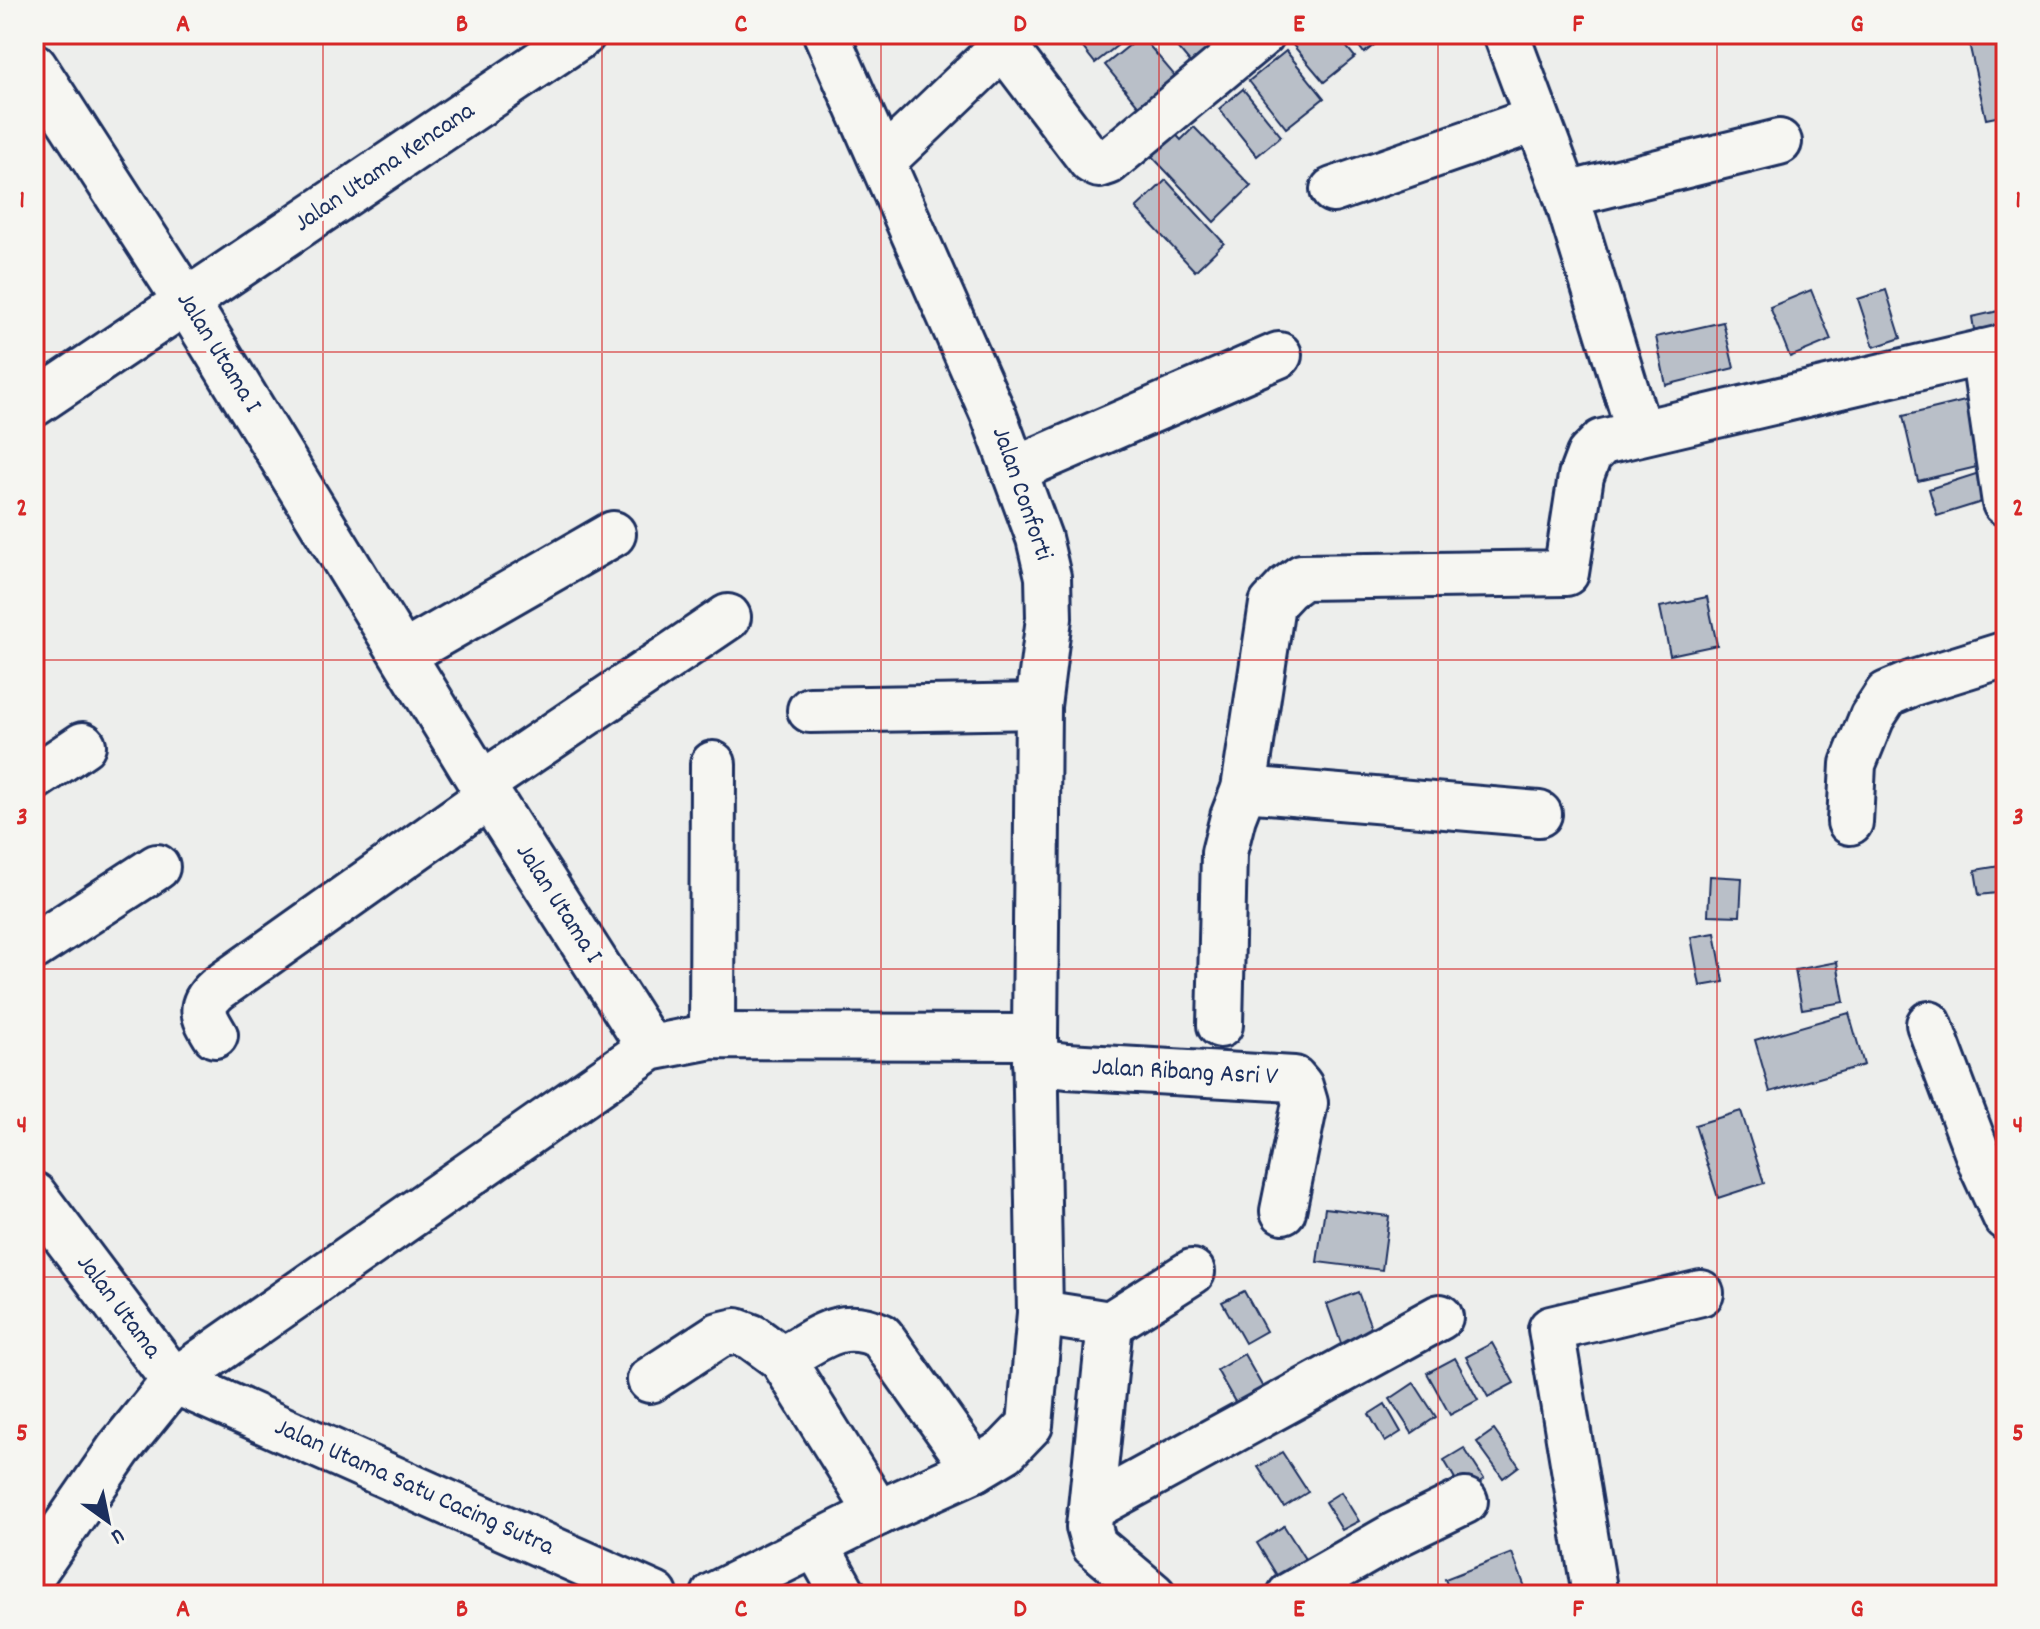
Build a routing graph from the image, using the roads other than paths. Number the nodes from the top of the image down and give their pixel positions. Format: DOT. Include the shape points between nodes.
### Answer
graph roads {
  1 [pos="583,34"];
  2 [pos="826,34"];
  3 [pos="1262,34"];
  4 [pos="1506,34"];
  5 [pos="1010,40"];
  6 [pos="538,47"];
  7 [pos="34,66"];
  8 [pos="1537,119"];
  9 [pos="1779,142"];
  10 [pos="883,161"];
  11 [pos="1333,190"];
  12 [pos="1566,195"];
  13 [pos="181,305"];
  14 [pos="1994,350"];
  15 [pos="1279,355"];
  16 [pos="34,404"];
  17 [pos="1639,432"];
  18 [pos="1014,470"];
  19 [pos="2005,503"];
  20 [pos="613,534"];
  21 [pos="728,617"];
  22 [pos="404,654"];
  23 [pos="2006,654"];
  24 [pos="1038,706"];
  25 [pos="810,710"];
  26 [pos="83,745"];
  27 [pos="713,764"];
  28 [pos="34,778"];
  29 [pos="1244,789"];
  30 [pos="486,790"];
  31 [pos="1539,814"];
  32 [pos="1850,822"];
  33 [pos="157,867"];
  34 [pos="34,947"];
  35 [pos="1929,1024"];
  36 [pos="1220,1025"];
  37 [pos="215,1035"];
  38 [pos="712,1036"];
  39 [pos="650,1048"];
  40 [pos="1035,1049"];
  41 [pos="1994,1165"];
  42 [pos="34,1195"];
  43 [pos="1283,1211"];
  44 [pos="2006,1218"];
  45 [pos="1192,1272"];
  46 [pos="1701,1293"];
  47 [pos="1040,1313"];
  48 [pos="1440,1317"];
  49 [pos="1110,1324"];
  50 [pos="782,1359"];
  51 [pos="650,1380"];
  52 [pos="174,1381"];
  53 [pos="975,1469"];
  54 [pos="1465,1501"];
  55 [pos="1093,1507"];
  56 [pos="878,1513"];
  57 [pos="816,1545"];
  58 [pos="34,1572"];
  59 [pos="655,1595"];
  60 [pos="714,1595"];
  61 [pos="844,1595"];
  62 [pos="1153,1595"];
  63 [pos="1290,1595"];
  64 [pos="1595,1595"];
  1 -- 6 [label="street, Jalan Utama Kencana"];
  2 -- 10 [label="street, Jalan Conforti"];
  3 -- 5 [label="street" via="1099,165 1091,161"];
  4 -- 8 [label="street"];
  5 -- 10 [label="street"];
  6 -- 13 [label="street, Jalan Utama Kencana"];
  7 -- 13 [label="street, Jalan Utama I"];
  8 -- 11 [label="street"];
  8 -- 12 [label="street"];
  9 -- 12 [label="street"];
  10 -- 18 [label="street, Jalan Conforti"];
  12 -- 17 [label="street"];
  13 -- 16 [label="street, Jalan Utama Kencana"];
  13 -- 22 [label="street, Jalan Utama I"];
  14 -- 17 [label="street"];
  14 -- 19 [label="street"];
  15 -- 18 [label="street"];
  17 -- 29 [label="street" via="1602,442 1589,455 1566,573 1302,577 1287,588 1272,604"];
  18 -- 24 [label="street, Jalan Conforti" via="1048,577 1049,618"];
  20 -- 22 [label="street"];
  21 -- 30 [label="street"];
  22 -- 30 [label="street, Jalan Utama I"];
  23 -- 32 [label="street" via="1887,694 1853,764"];
  24 -- 25 [label="street"];
  24 -- 40 [label="street, Jalan Conforti"];
  26 -- 28 [label="street"];
  27 -- 38 [label="street"];
  29 -- 31 [label="street"];
  29 -- 36 [label="street" via="1224,853"];
  30 -- 37 [label="street" via="208,997 203,1007"];
  30 -- 39 [label="street, Jalan Utama I"];
  33 -- 34 [label="street"];
  35 -- 41 [label="street"];
  38 -- 39 [label="street"];
  38 -- 40 [label="street"];
  39 -- 52 [label="street"];
  40 -- 43 [label="street, Jalan Ribang Asri V" via="1067,1066 1294,1079 1305,1103"];
  40 -- 47 [label="street, Jalan Conforti"];
  41 -- 44 [label="street"];
  42 -- 52 [label="street, Jalan Utama"];
  45 -- 49 [label="street"];
  46 -- 64 [label="street" via="1551,1329"];
  47 -- 49 [label="street"];
  47 -- 53 [label="street, Jalan Conforti" via="1030,1425 1005,1451"];
  48 -- 55 [label="street"];
  49 -- 55 [label="street"];
  50 -- 51 [label="street" via="736,1331 719,1335"];
  50 -- 53 [label="street" via="841,1328 863,1328 881,1336"];
  50 -- 56 [label="street"];
  52 -- 58 [label="street" via="119,1449"];
  52 -- 59 [label="street, Jalan Utama Satu Cacing Sutra"];
  53 -- 56 [label="street, Jalan Conforti"];
  54 -- 63 [label="street"];
  55 -- 62 [label="street" via="1089,1527 1094,1545"];
  56 -- 57 [label="street, Jalan Conforti"];
  57 -- 60 [label="street, Jalan Conforti"];
  57 -- 61 [label="street"];
}
